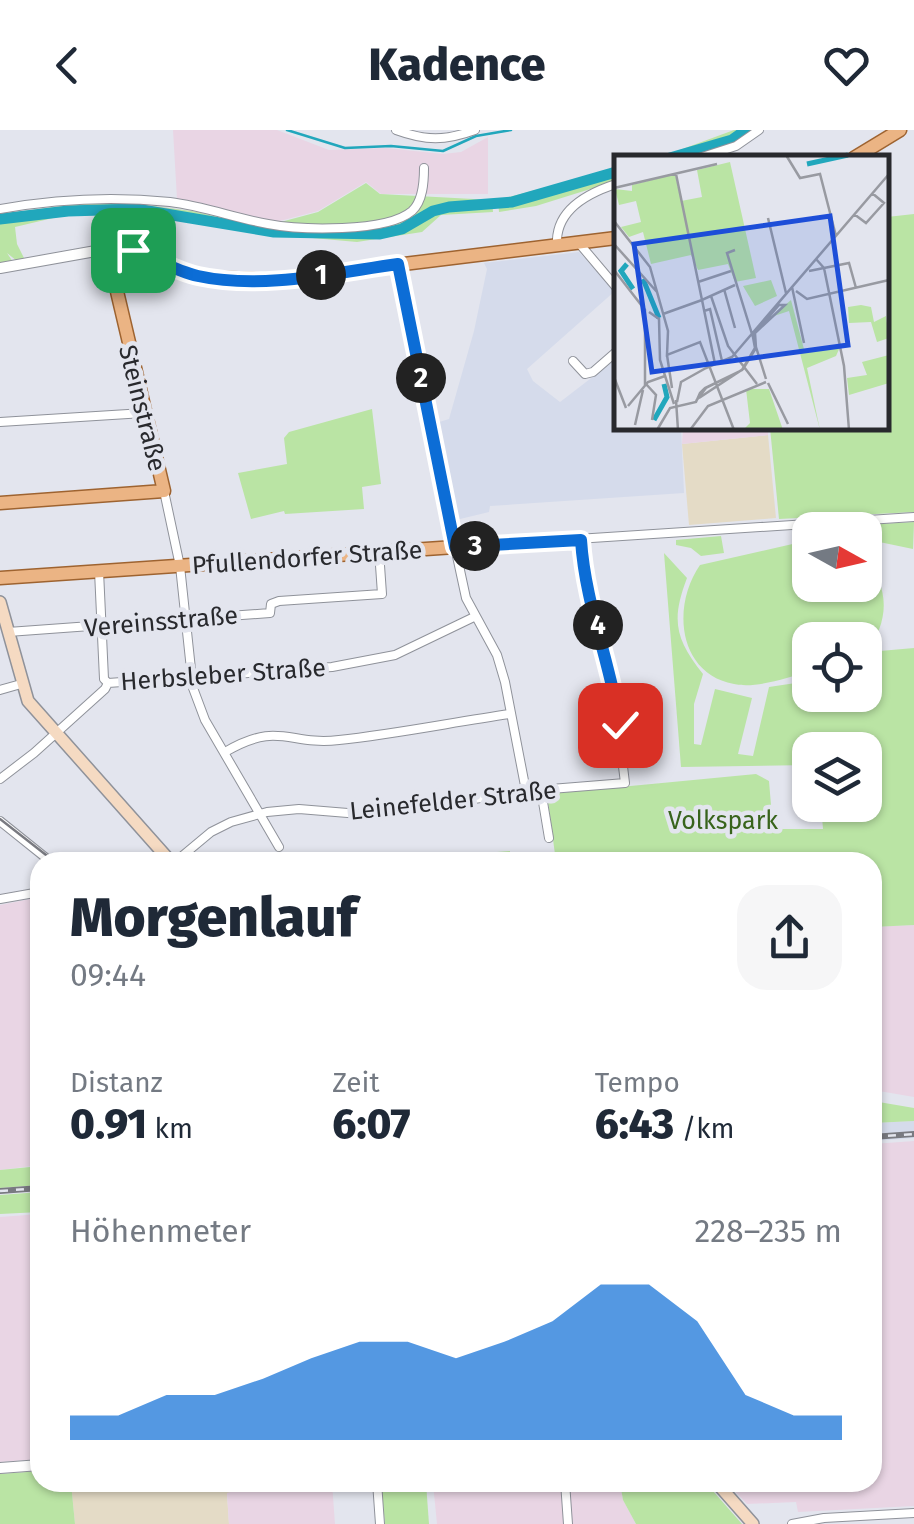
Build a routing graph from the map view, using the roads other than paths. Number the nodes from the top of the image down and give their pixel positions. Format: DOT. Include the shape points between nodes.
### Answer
graph roads {
  1 [pos="396,130"];
  2 [pos="474,130"];
  3 [pos="759,130"];
  4 [pos="900,130"];
  5 [pos="709,155"];
  6 [pos="859,155"];
  7 [pos="424,168"];
  8 [pos="614,185"];
  9 [pos="0,209"];
  10 [pos="614,238"];
  11 [pos="578,242"];
  12 [pos="556,245"];
  13 [pos="107,249"];
  14 [pos="398,264"];
  15 [pos="0,268"];
  16 [pos="614,286"];
  17 [pos="614,354"];
  18 [pos="572,361"];
  19 [pos="144,413"];
  20 [pos="0,422"];
  21 [pos="164,492"];
  22 [pos="0,502"];
  23 [pos="914,517"];
  24 [pos="581,540"];
  25 [pos="455,547"];
  26 [pos="380,551"];
  27 [pos="180,566"];
  28 [pos="99,571"];
  29 [pos="0,578"];
  30 [pos="0,602"];
  31 [pos="474,617"];
  32 [pos="184,619"];
  33 [pos="101,626"];
  34 [pos="8,632"];
  35 [pos="191,678"];
  36 [pos="108,683"];
  37 [pos="21,684"];
  38 [pos="0,690"];
  39 [pos="510,714"];
  40 [pos="56,733"];
  41 [pos="225,752"];
  42 [pos="0,778"];
  43 [pos="541,790"];
  44 [pos="526,791"];
  45 [pos="260,814"];
  46 [pos="0,820"];
  47 [pos="549,838"];
  48 [pos="279,847"];
  49 [pos="39,852"];
  50 [pos="164,852"];
  51 [pos="186,852"];
  52 [pos="30,894"];
  53 [pos="0,899"];
  54 [pos="30,1466"];
  55 [pos="0,1468"];
  56 [pos="378,1492"];
  57 [pos="565,1492"];
  58 [pos="725,1492"];
  59 [pos="914,1512"];
  60 [pos="808,1522"];
  61 [pos="380,1524"];
  62 [pos="568,1524"];
  63 [pos="754,1524"];
  64 [pos="792,1524"];
  1 -- 2 [label="street" via="425,140"];
  3 -- 5 [label="street"];
  4 -- 6 [label="main road"];
  7 -- 9 [label="street" via="414,210 361,228 272,225 172,202 79,198"];
  8 -- 12 [label="street" via="585,195 556,231"];
  10 -- 11 [label="main road"];
  11 -- 12 [label="main road"];
  11 -- 16 [label="street"];
  12 -- 14 [label="main road"];
  13 -- 14 [label="main road" via="133,250 213,278 273,280"];
  13 -- 15 [label="street"];
  13 -- 19 [label="main road, Steinstraße"];
  14 -- 25 [label="main road"];
  17 -- 18 [label="street" via="586,374"];
  19 -- 20 [label="street"];
  19 -- 21 [label="main road, Steinstraße"];
  21 -- 22 [label="main road"];
  21 -- 27 [label="street, Steinstraße"];
  23 -- 24 [label="street, Pfullendorfer Straße"];
  24 -- 25 [label="street, Pfullendorfer Straße"];
  24 -- 43 [label="street, Leinefelder Straße" via="612,676 625,782"];
  25 -- 26 [label="main road, Pfullendorfer Straße"];
  25 -- 31 [label="street"];
  26 -- 27 [label="main road, Pfullendorfer Straße"];
  26 -- 32 [label="street, Vereinsstraße" via="382,594 279,600 270,613"];
  27 -- 28 [label="main road, Pfullendorfer Straße"];
  27 -- 32 [label="street, Steinstraße"];
  28 -- 29 [label="main road, Pfullendorfer Straße"];
  28 -- 33 [label="street"];
  30 -- 34 [label="main road"];
  31 -- 35 [label="street, Herbsleber Straße" via="388,656"];
  31 -- 39 [label="street" via="497,656"];
  32 -- 33 [label="street, Vereinsstraße"];
  32 -- 35 [label="street, Steinstraße"];
  33 -- 34 [label="street, Vereinsstraße"];
  33 -- 36 [label="street"];
  34 -- 37 [label="main road"];
  35 -- 36 [label="street, Herbsleber Straße"];
  35 -- 41 [label="street, Steinstraße"];
  36 -- 40 [label="street, Herbsleber Straße"];
  37 -- 38 [label="street"];
  37 -- 40 [label="main road"];
  39 -- 41 [label="street" via="338,740 269,734"];
  39 -- 44 [label="street"];
  40 -- 42 [label="street, Herbsleber Straße"];
  40 -- 50 [label="main road"];
  41 -- 45 [label="street, Steinstraße"];
  43 -- 44 [label="street, Leinefelder Straße"];
  43 -- 47 [label="street"];
  44 -- 45 [label="street, Leinefelder Straße" via="372,815 298,809"];
  45 -- 48 [label="street, Steinstraße"];
  45 -- 51 [label="street, Leinefelder Straße" via="211,832"];
  46 -- 49 [label="street"];
  52 -- 53 [label="street"];
  54 -- 55 [label="street"];
  56 -- 61 [label="street"];
  57 -- 62 [label="street"];
  58 -- 63 [label="main road"];
  59 -- 60 [label="street"];
  60 -- 64 [label="street"];
}
